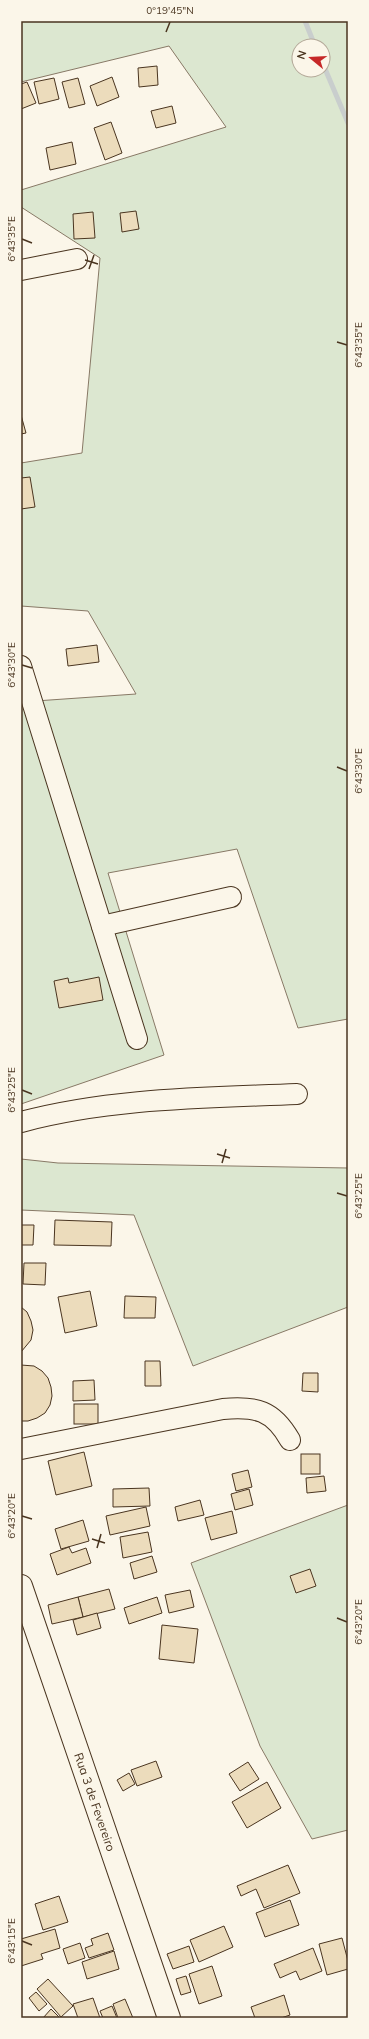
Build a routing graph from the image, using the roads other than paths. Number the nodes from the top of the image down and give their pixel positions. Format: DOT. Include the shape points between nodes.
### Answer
graph roads {
  1 [pos="77,259"];
  2 [pos="21,270"];
  3 [pos="21,666"];
  4 [pos="231,897"];
  5 [pos="102,926"];
  6 [pos="137,1039"];
  7 [pos="297,1094"];
  8 [pos="21,1122"];
  9 [pos="290,1440"];
  10 [pos="21,1449"];
  11 [pos="21,1586"];
  12 [pos="169,2018"];
  1 -- 2 [label="street"];
  3 -- 5 [label="street"];
  4 -- 5 [label="street"];
  5 -- 6 [label="street"];
  7 -- 8 [label="street" via="164,1100 88,1108"];
  9 -- 10 [label="street" via="272,1416 260,1410 243,1407"];
  11 -- 12 [label="main road, Rua 3 de Fevereiro"];
}
